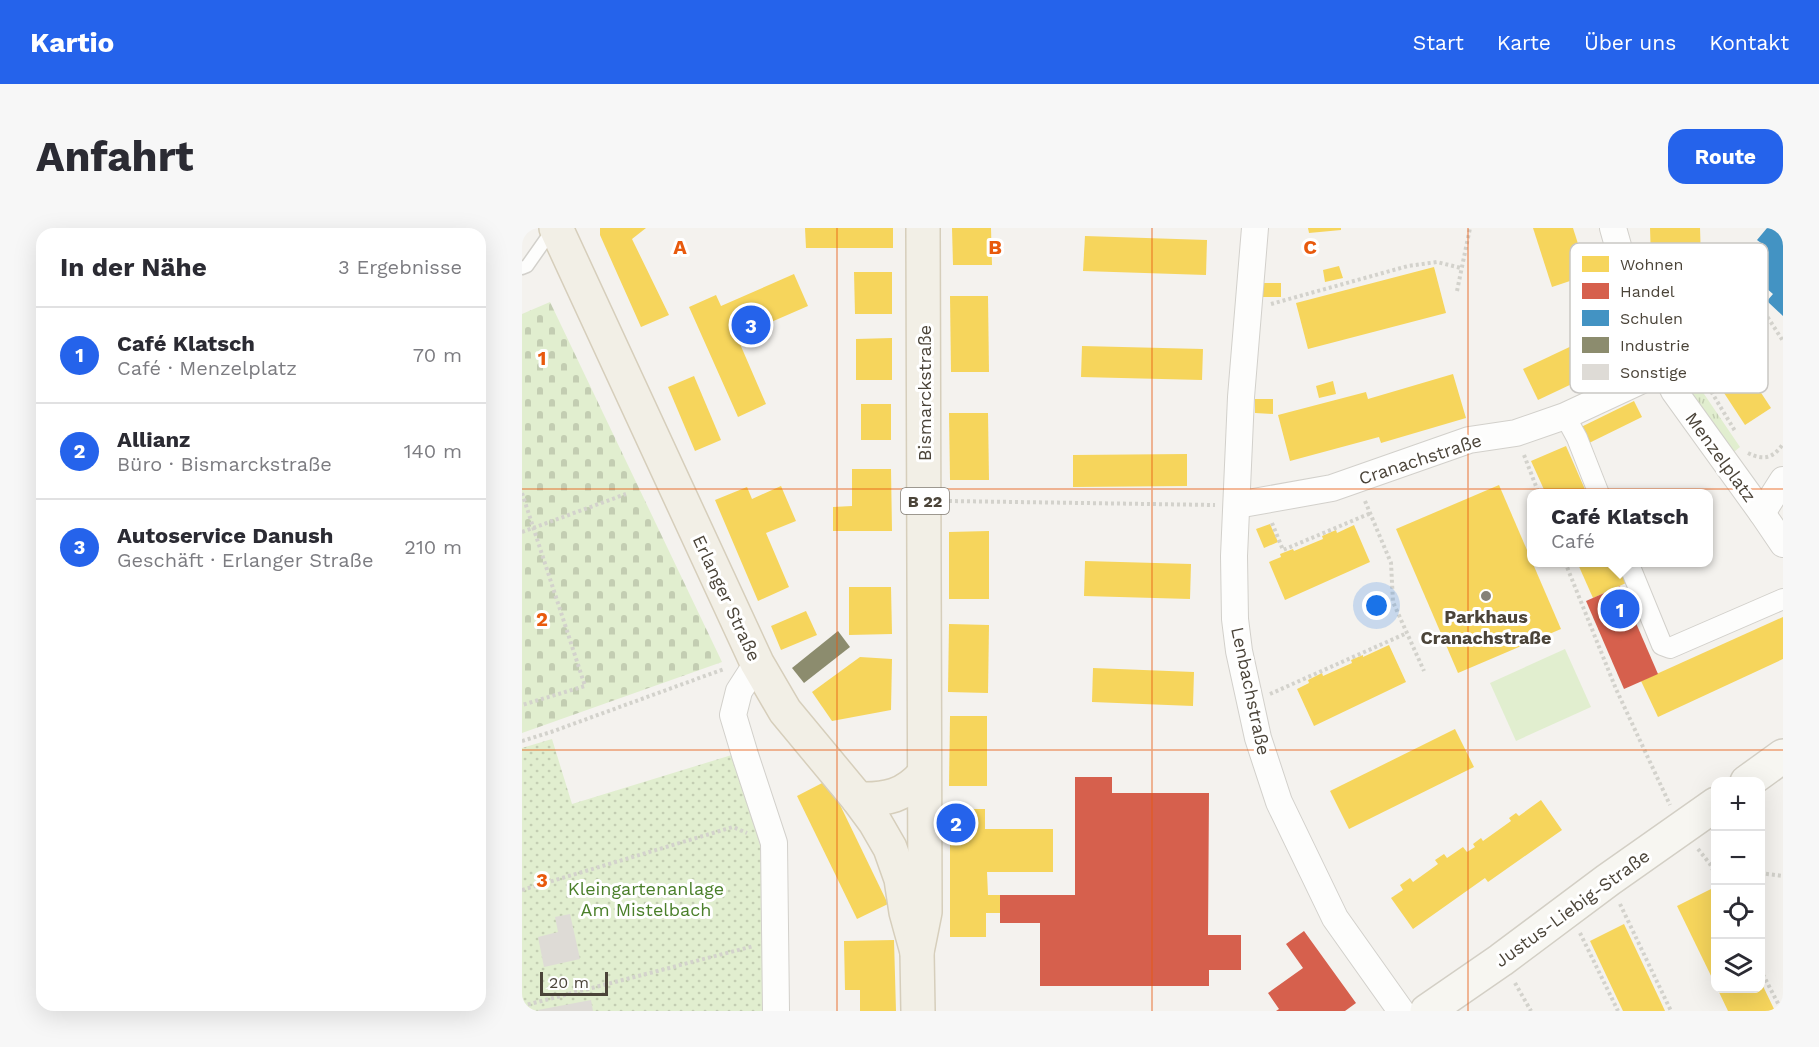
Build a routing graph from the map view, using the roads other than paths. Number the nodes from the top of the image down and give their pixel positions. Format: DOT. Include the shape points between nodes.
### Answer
graph roads {
  1 [pos="555,228"];
  2 [pos="923,228"];
  3 [pos="1255,228"];
  4 [pos="1613,228"];
  5 [pos="1617,243"];
  6 [pos="522,268"];
  7 [pos="1614,393"];
  8 [pos="1675,393"];
  9 [pos="1565,416"];
  10 [pos="1783,480"];
  11 [pos="1597,489"];
  12 [pos="1237,505"];
  13 [pos="1762,513"];
  14 [pos="1783,544"];
  15 [pos="1630,567"];
  16 [pos="1783,599"];
  17 [pos="758,663"];
  18 [pos="1783,756"];
  19 [pos="924,774"];
  20 [pos="1755,777"];
  21 [pos="858,799"];
  22 [pos="1711,808"];
  23 [pos="917,952"];
  24 [pos="776,1011"];
  25 [pos="918,1011"];
  26 [pos="1401,1011"];
  27 [pos="1428,1011"];
  1 -- 6 [label="lane"];
  1 -- 17 [label="main road, Erlanger Straße / B 22"];
  2 -- 19 [label="main road, Bismarckstraße / B 22"];
  3 -- 12 [label="street, Lenbachstraße" via="1241,397"];
  4 -- 5 [label="street, Menzelplatz"];
  7 -- 9 [label="street, Cranachstraße"];
  8 -- 13 [label="street, Menzelplatz"];
  9 -- 11 [label="street"];
  9 -- 12 [label="street, Cranachstraße" via="1516,433 1469,440 1332,488"];
  10 -- 13 [label="street"];
  12 -- 26 [label="street, Lenbachstraße" via="1235,619 1258,738 1279,802 1335,918"];
  13 -- 14 [label="street, Menzelplatz"];
  15 -- 16 [label="street" via="1662,645 1670,648"];
  17 -- 21 [label="main road, Erlanger Straße / B 22" via="785,711"];
  17 -- 24 [label="street" via="738,691 733,715 774,843"];
  18 -- 20 [label="main road"];
  19 -- 21 [label="main road" via="915,785 898,794 875,800"];
  19 -- 23 [label="main road, B 22" via="925,912"];
  21 -- 23 [label="main road, Erlanger Straße / B 22" via="893,855"];
  22 -- 27 [label="main road, Justus-Liebig-Straße"];
  23 -- 25 [label="main road, B 22"];
}
